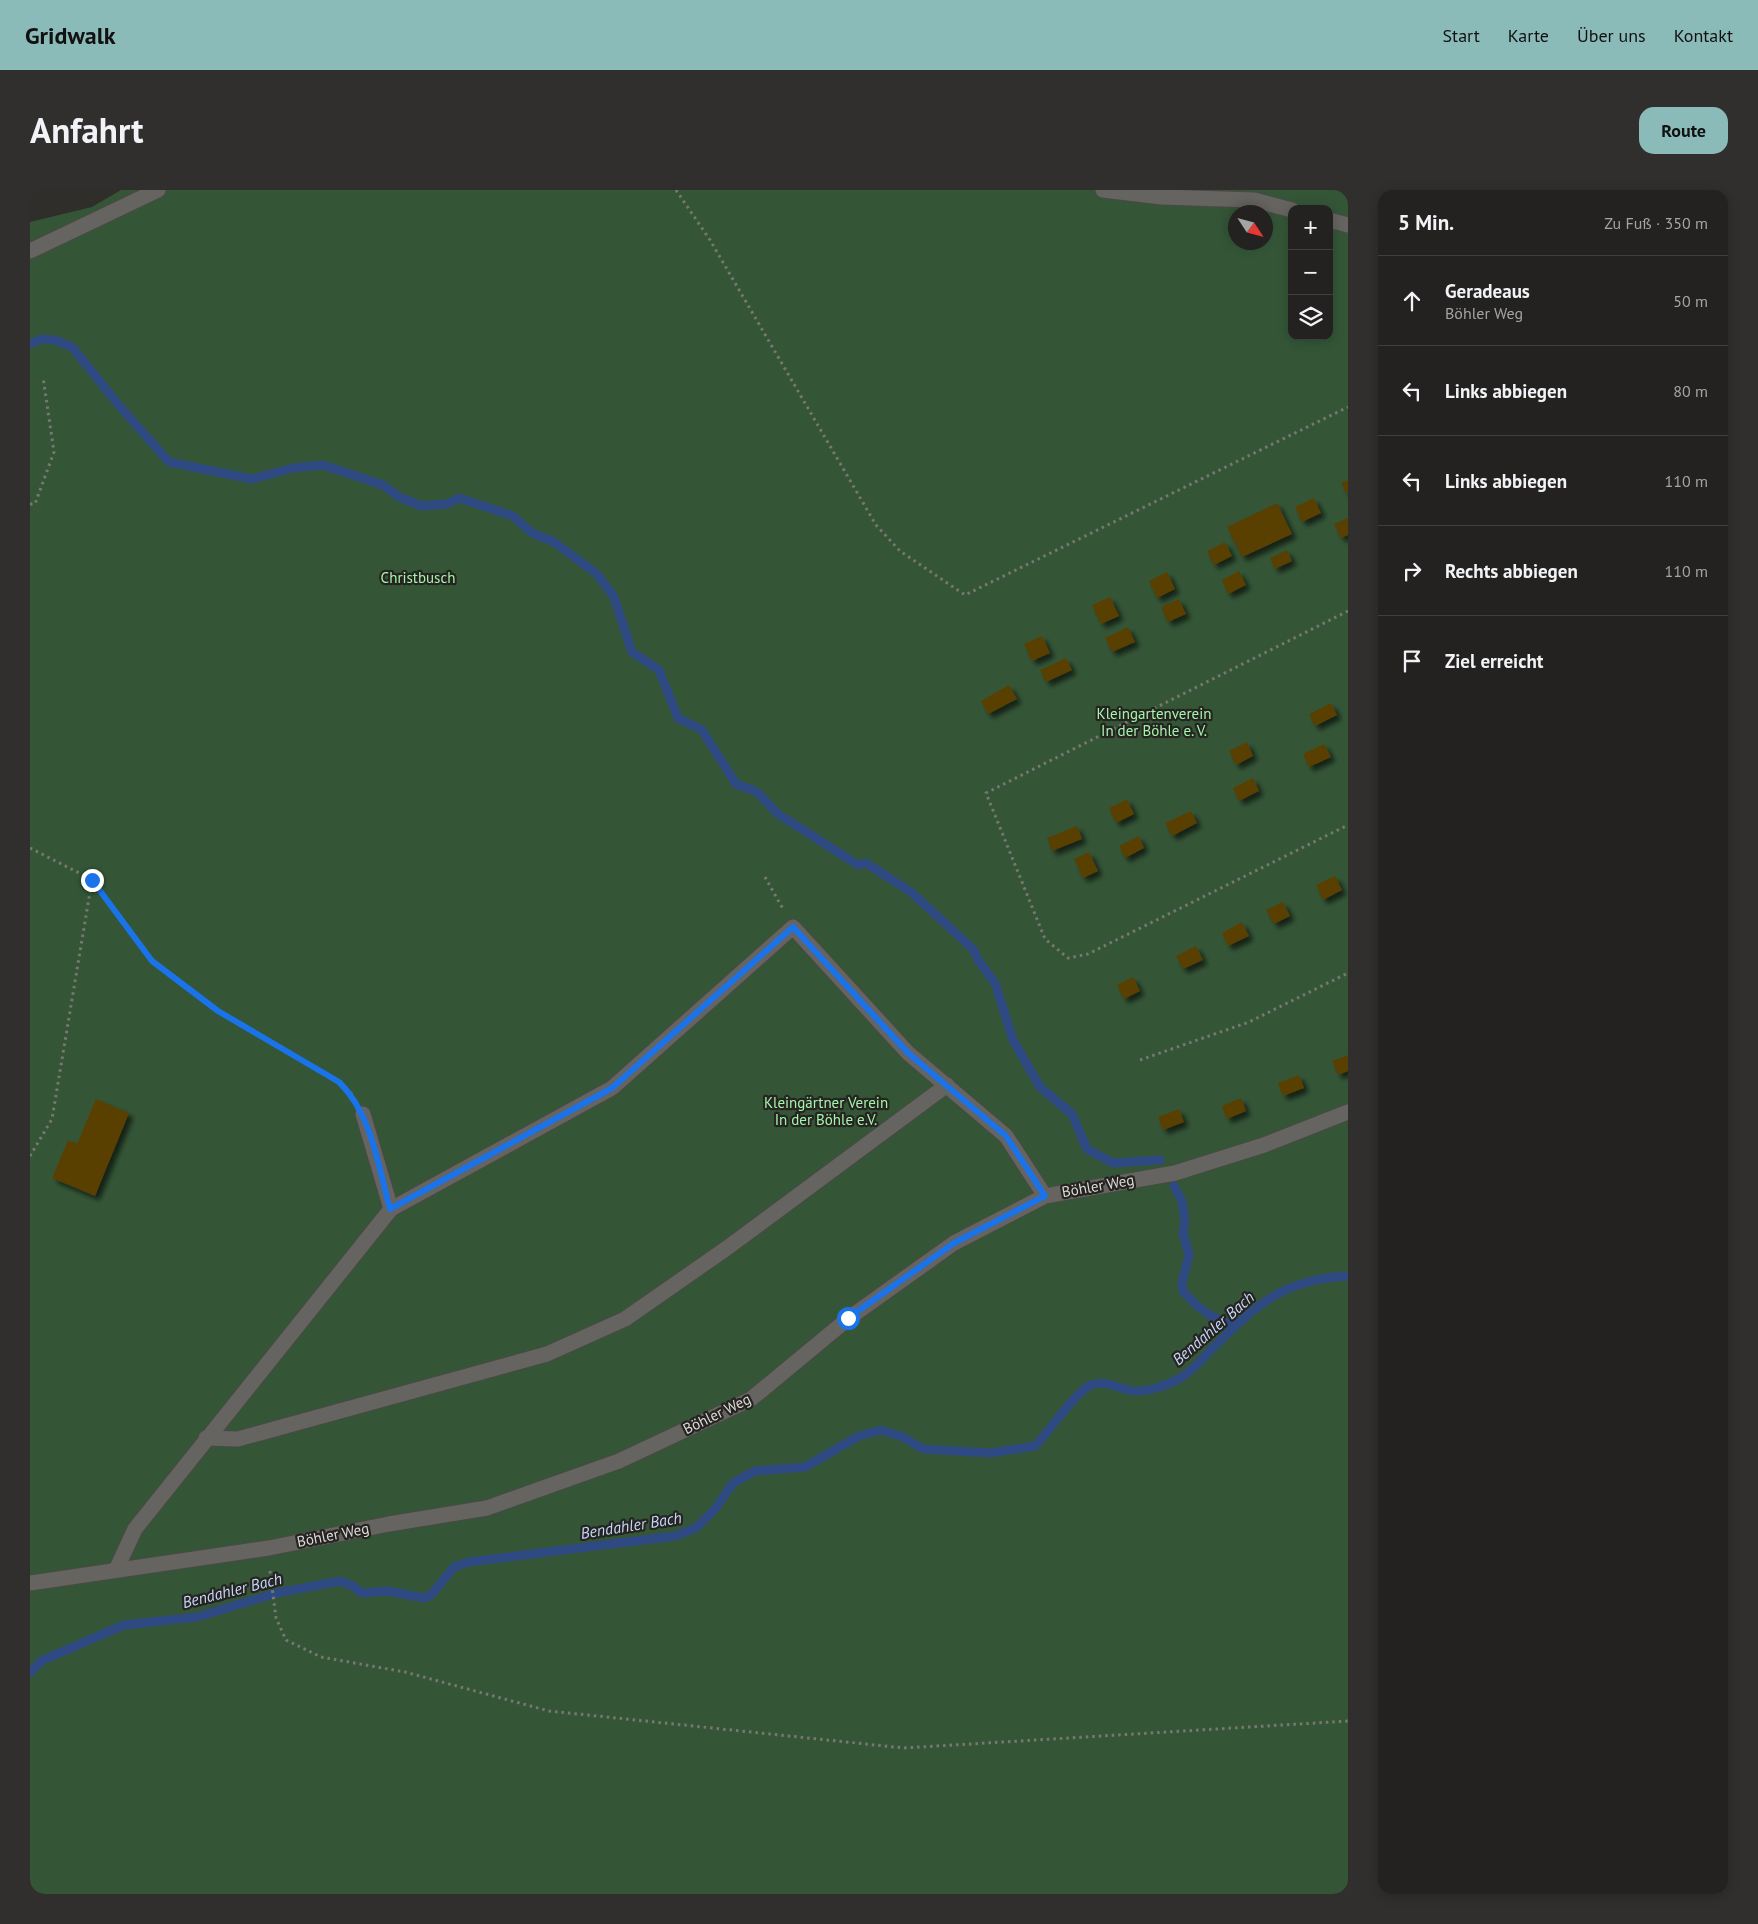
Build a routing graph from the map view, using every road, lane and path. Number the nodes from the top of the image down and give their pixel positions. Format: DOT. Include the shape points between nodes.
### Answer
graph roads {
  1 [pos="158,190"];
  2 [pos="676,190"];
  3 [pos="1103,190"];
  4 [pos="1288,209"];
  5 [pos="1333,221"];
  6 [pos="1348,225"];
  7 [pos="30,251"];
  8 [pos="43,377"];
  9 [pos="1348,407"];
  10 [pos="30,504"];
  11 [pos="1348,611"];
  12 [pos="1348,825"];
  13 [pos="30,848"];
  14 [pos="765,877"];
  15 [pos="92,880"];
  16 [pos="793,927"];
  17 [pos="1348,973"];
  18 [pos="1140,1060"];
  19 [pos="947,1085"];
  20 [pos="1348,1112"];
  21 [pos="363,1114"];
  22 [pos="30,1156"];
  23 [pos="1045,1196"];
  24 [pos="390,1209"];
  25 [pos="206,1438"];
  26 [pos="116,1570"];
  27 [pos="30,1584"];
  28 [pos="272,1584"];
  29 [pos="1348,1721"];
  1 -- 7 [label="street"];
  2 -- 9 [label="path" via="710,240 876,525 900,551 965,595"];
  3 -- 4 [label="street" via="1162,197 1254,200"];
  5 -- 6 [label="street"];
  8 -- 10 [label="path" via="54,452 35,504"];
  11 -- 12 [label="path" via="986,793 1045,939 1068,958 1088,954"];
  13 -- 15 [label="path"];
  14 -- 16 [label="path"];
  15 -- 21 [label="path" via="152,961 218,1011 339,1082 352,1094"];
  15 -- 22 [label="path" via="52,1119"];
  16 -- 19 [label="street" via="908,1053"];
  16 -- 24 [label="street" via="612,1088"];
  17 -- 18 [label="path" via="1249,1022"];
  19 -- 23 [label="street" via="1006,1136"];
  19 -- 25 [label="street" via="625,1320 547,1354 238,1439"];
  20 -- 23 [label="street, Böhler Weg" via="1264,1145 1176,1173"];
  21 -- 24 [label="street"];
  23 -- 26 [label="street, Böhler Weg" via="954,1243 848,1318 751,1399 619,1461 488,1508 269,1548"];
  24 -- 25 [label="street"];
  25 -- 26 [label="street" via="135,1529"];
  26 -- 27 [label="street, Böhler Weg"];
  28 -- 29 [label="path" via="278,1626 286,1640 321,1657 405,1672 549,1711 904,1748"];
}
